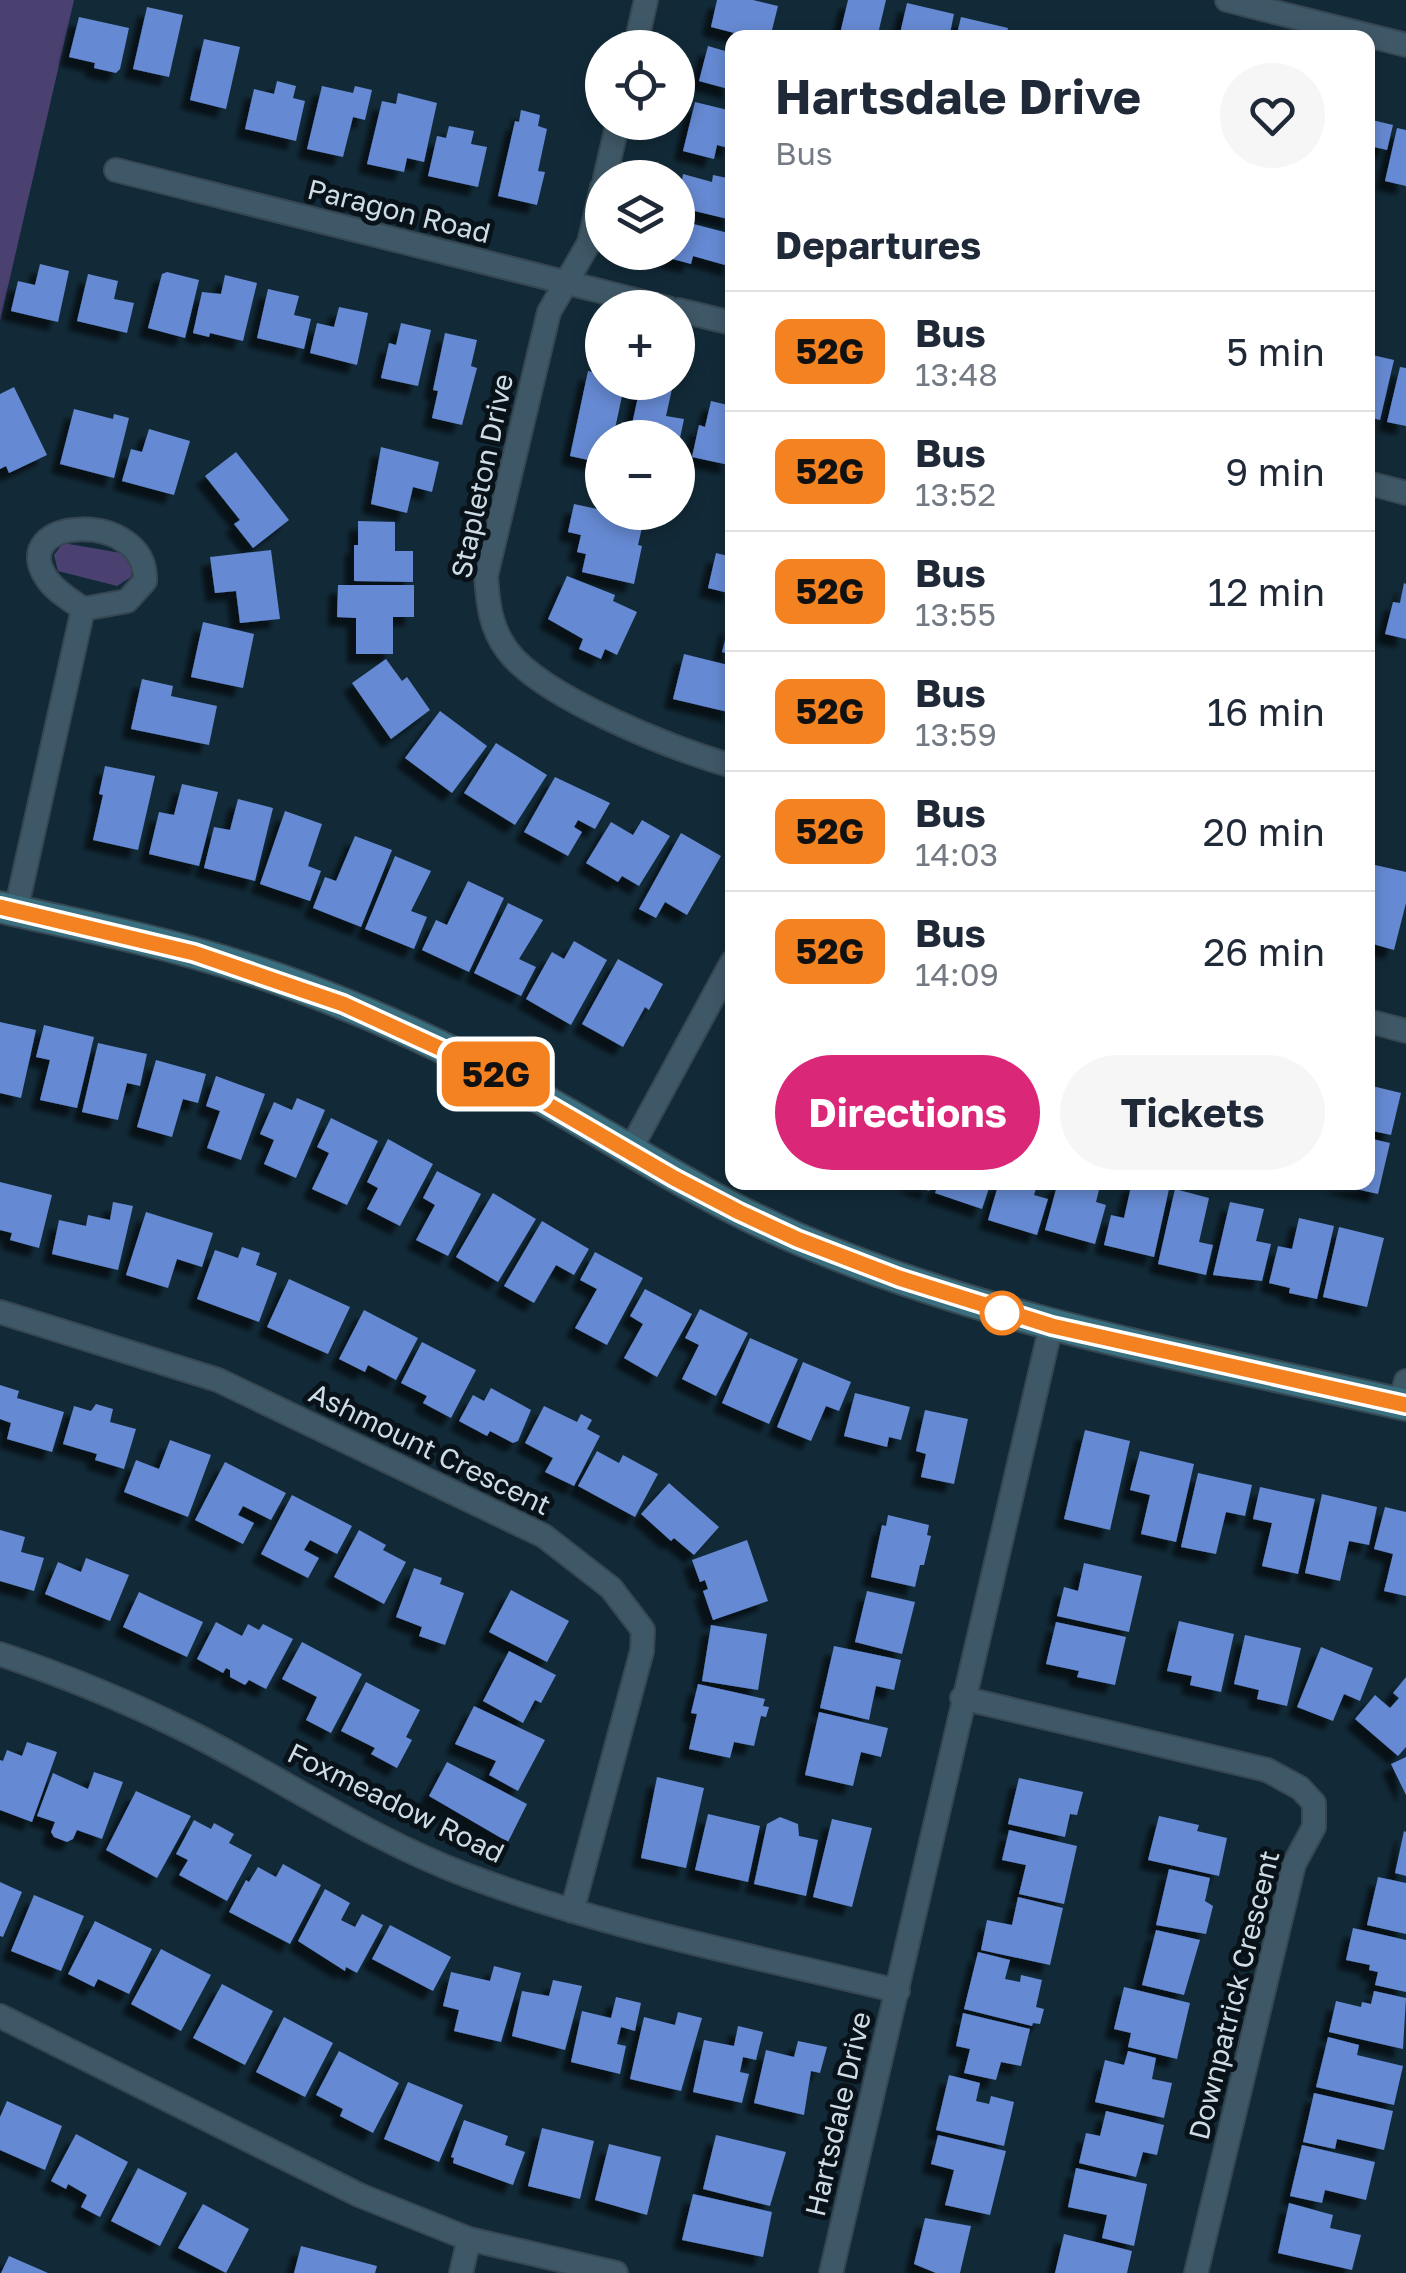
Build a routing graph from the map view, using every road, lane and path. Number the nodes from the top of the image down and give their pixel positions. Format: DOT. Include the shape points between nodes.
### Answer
graph roads {
  1 [pos="646,0"];
  2 [pos="1227,0"];
  3 [pos="639,30"];
  4 [pos="1346,30"];
  5 [pos="1375,37"];
  6 [pos="1406,45"];
  7 [pos="116,170"];
  8 [pos="585,251"];
  9 [pos="566,283"];
  10 [pos="595,290"];
  11 [pos="695,314"];
  12 [pos="725,321"];
  13 [pos="1375,485"];
  14 [pos="1406,492"];
  15 [pos="83,609"];
  16 [pos="725,764"];
  17 [pos="8,909"];
  18 [pos="725,975"];
  19 [pos="1375,1023"];
  20 [pos="1406,1031"];
  21 [pos="630,1152"];
  22 [pos="0,1312"];
  23 [pos="1052,1326"];
  24 [pos="1404,1396"];
  25 [pos="0,1654"];
  26 [pos="962,1698"];
  27 [pos="572,1911"];
  28 [pos="898,1991"];
  29 [pos="0,2016"];
  30 [pos="469,2239"];
  31 [pos="461,2273"];
  32 [pos="616,2273"];
  33 [pos="831,2273"];
  34 [pos="1196,2273"];
  1 -- 3 [label="street"];
  2 -- 4 [label="street"];
  5 -- 6 [label="street"];
  7 -- 9 [label="street, Paragon Road"];
  8 -- 9 [label="street, Stapleton Drive"];
  9 -- 10 [label="street, Paragon Road"];
  9 -- 16 [label="street, Stapleton Drive" via="549,312 486,576 489,615 505,648 531,677 689,754"];
  11 -- 12 [label="street"];
  13 -- 14 [label="street"];
  15 -- 15 [label="street" via="127,600 145,581 146,566 120,538 66,528 42,546 40,564 47,579"];
  15 -- 17 [label="street"];
  17 -- 21 [label="main road" via="194,953 343,1004 494,1073"];
  18 -- 21 [label="street"];
  19 -- 20 [label="street"];
  21 -- 23 [label="main road" via="797,1239"];
  22 -- 27 [label="street, Ashmount Crescent" via="218,1380 544,1536 611,1588 644,1630 642,1651"];
  23 -- 24 [label="main road"];
  23 -- 26 [label="street, Hartsdale Drive"];
  25 -- 27 [label="street, Foxmeadow Road" via="183,1728 314,1802 463,1874"];
  26 -- 28 [label="street, Hartsdale Drive"];
  26 -- 34 [label="street, Downpatrick Crescent" via="1268,1770 1314,1803 1314,1827 1294,1864"];
  27 -- 28 [label="street, Foxmeadow Road"];
  28 -- 33 [label="street, Hartsdale Drive"];
  29 -- 30 [label="street" via="359,2195"];
  30 -- 31 [label="street"];
  30 -- 32 [label="street"];
}
